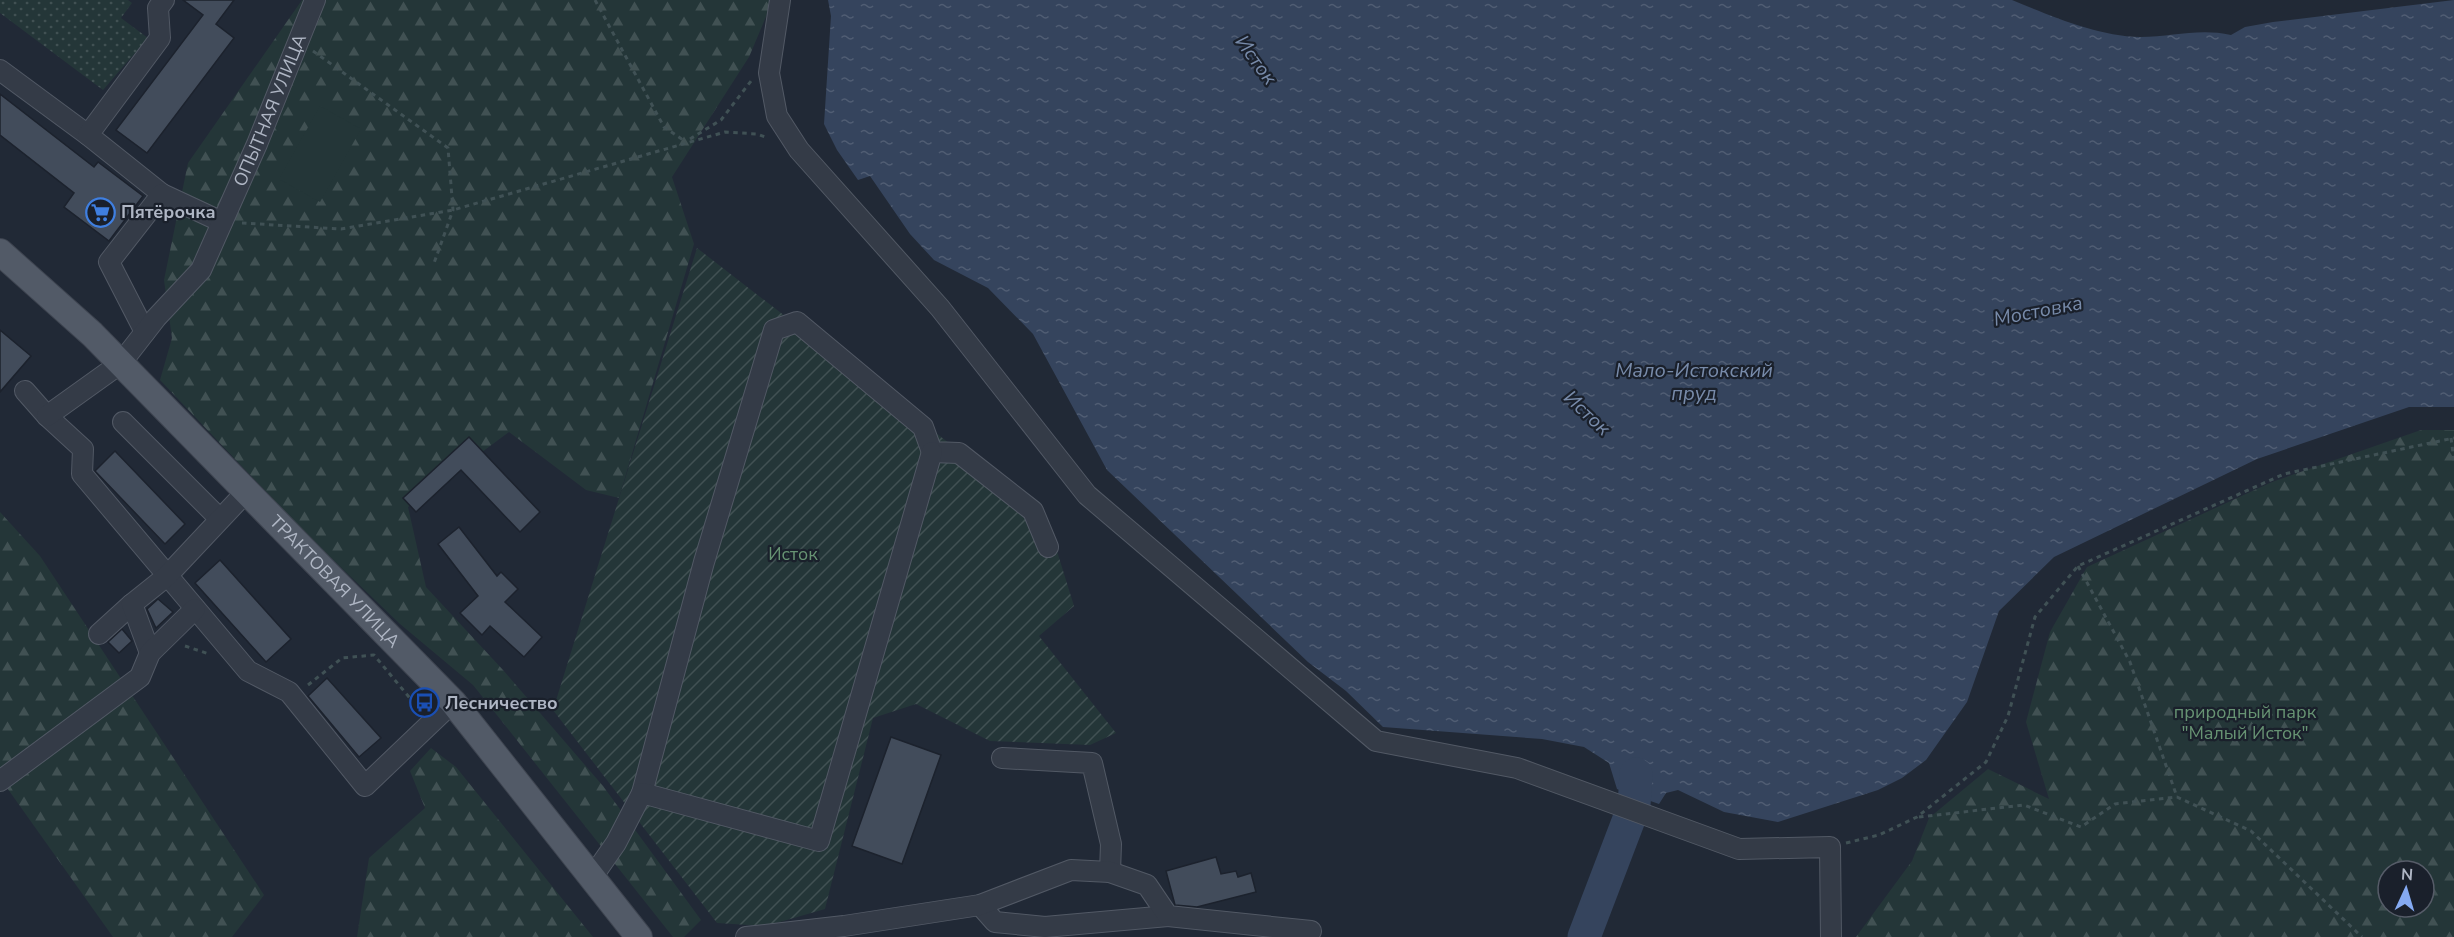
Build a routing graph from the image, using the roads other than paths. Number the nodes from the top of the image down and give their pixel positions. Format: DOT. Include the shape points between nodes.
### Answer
graph roads {
  1 [pos="164,0"];
  2 [pos="315,0"];
  3 [pos="780,0"];
  4 [pos="0,70"];
  5 [pos="88,135"];
  6 [pos="162,194"];
  7 [pos="222,222"];
  8 [pos="0,252"];
  9 [pos="145,332"];
  10 [pos="122,363"];
  11 [pos="25,391"];
  12 [pos="46,417"];
  13 [pos="123,422"];
  14 [pos="932,452"];
  15 [pos="246,492"];
  16 [pos="219,518"];
  17 [pos="1048,547"];
  18 [pos="167,576"];
  19 [pos="132,604"];
  20 [pos="195,609"];
  21 [pos="99,634"];
  22 [pos="157,646"];
  23 [pos="453,702"];
  24 [pos="1002,758"];
  25 [pos="0,782"];
  26 [pos="642,793"];
  27 [pos="1110,872"];
  28 [pos="593,876"];
  29 [pos="980,905"];
  30 [pos="1168,916"];
  31 [pos="1311,930"];
  32 [pos="846,932"];
  33 [pos="639,937"];
  34 [pos="746,937"];
  35 [pos="1831,937"];
  1 -- 5 [label="street" via="158,8 160,38"];
  2 -- 7 [label="street, ОПЫТНАЯ УЛИЦА"];
  3 -- 35 [label="street" via="769,74 777,116 799,150 940,308 1087,495 1376,741 1517,768 1739,849 1830,847"];
  4 -- 5 [label="street"];
  5 -- 6 [label="street"];
  6 -- 7 [label="street"];
  6 -- 9 [label="street" via="109,262"];
  7 -- 9 [label="street, ОПЫТНАЯ УЛИЦА" via="201,270"];
  8 -- 10 [label="main road, ТРАКТОВАЯ УЛИЦА"];
  9 -- 10 [label="street, ОПЫТНАЯ УЛИЦА"];
  10 -- 12 [label="street, ОПЫТНАЯ УЛИЦА"];
  10 -- 15 [label="main road, ТРАКТОВАЯ УЛИЦА"];
  11 -- 12 [label="street"];
  12 -- 18 [label="street" via="83,449 82,474"];
  13 -- 16 [label="street"];
  14 -- 17 [label="street" via="959,453 1033,511"];
  14 -- 26 [label="street" via="819,841"];
  14 -- 26 [label="street" via="923,427 797,322 774,330 704,562"];
  15 -- 16 [label="street"];
  15 -- 23 [label="main road, ТРАКТОВАЯ УЛИЦА"];
  16 -- 18 [label="street"];
  18 -- 19 [label="street"];
  18 -- 20 [label="street"];
  19 -- 21 [label="street"];
  19 -- 22 [label="street"];
  20 -- 22 [label="street"];
  20 -- 23 [label="street" via="248,671 289,692 364,786"];
  22 -- 25 [label="street" via="140,677"];
  23 -- 28 [label="main road, ТРАКТОВАЯ УЛИЦА"];
  24 -- 27 [label="street" via="1092,763 1111,844"];
  26 -- 28 [label="street" via="616,843"];
  27 -- 29 [label="street" via="1071,870"];
  27 -- 30 [label="street" via="1147,885"];
  28 -- 33 [label="main road, ТРАКТОВАЯ УЛИЦА"];
  29 -- 30 [label="street" via="995,922 1045,927"];
  29 -- 32 [label="street"];
  30 -- 31 [label="street"];
  32 -- 34 [label="street"];
}
